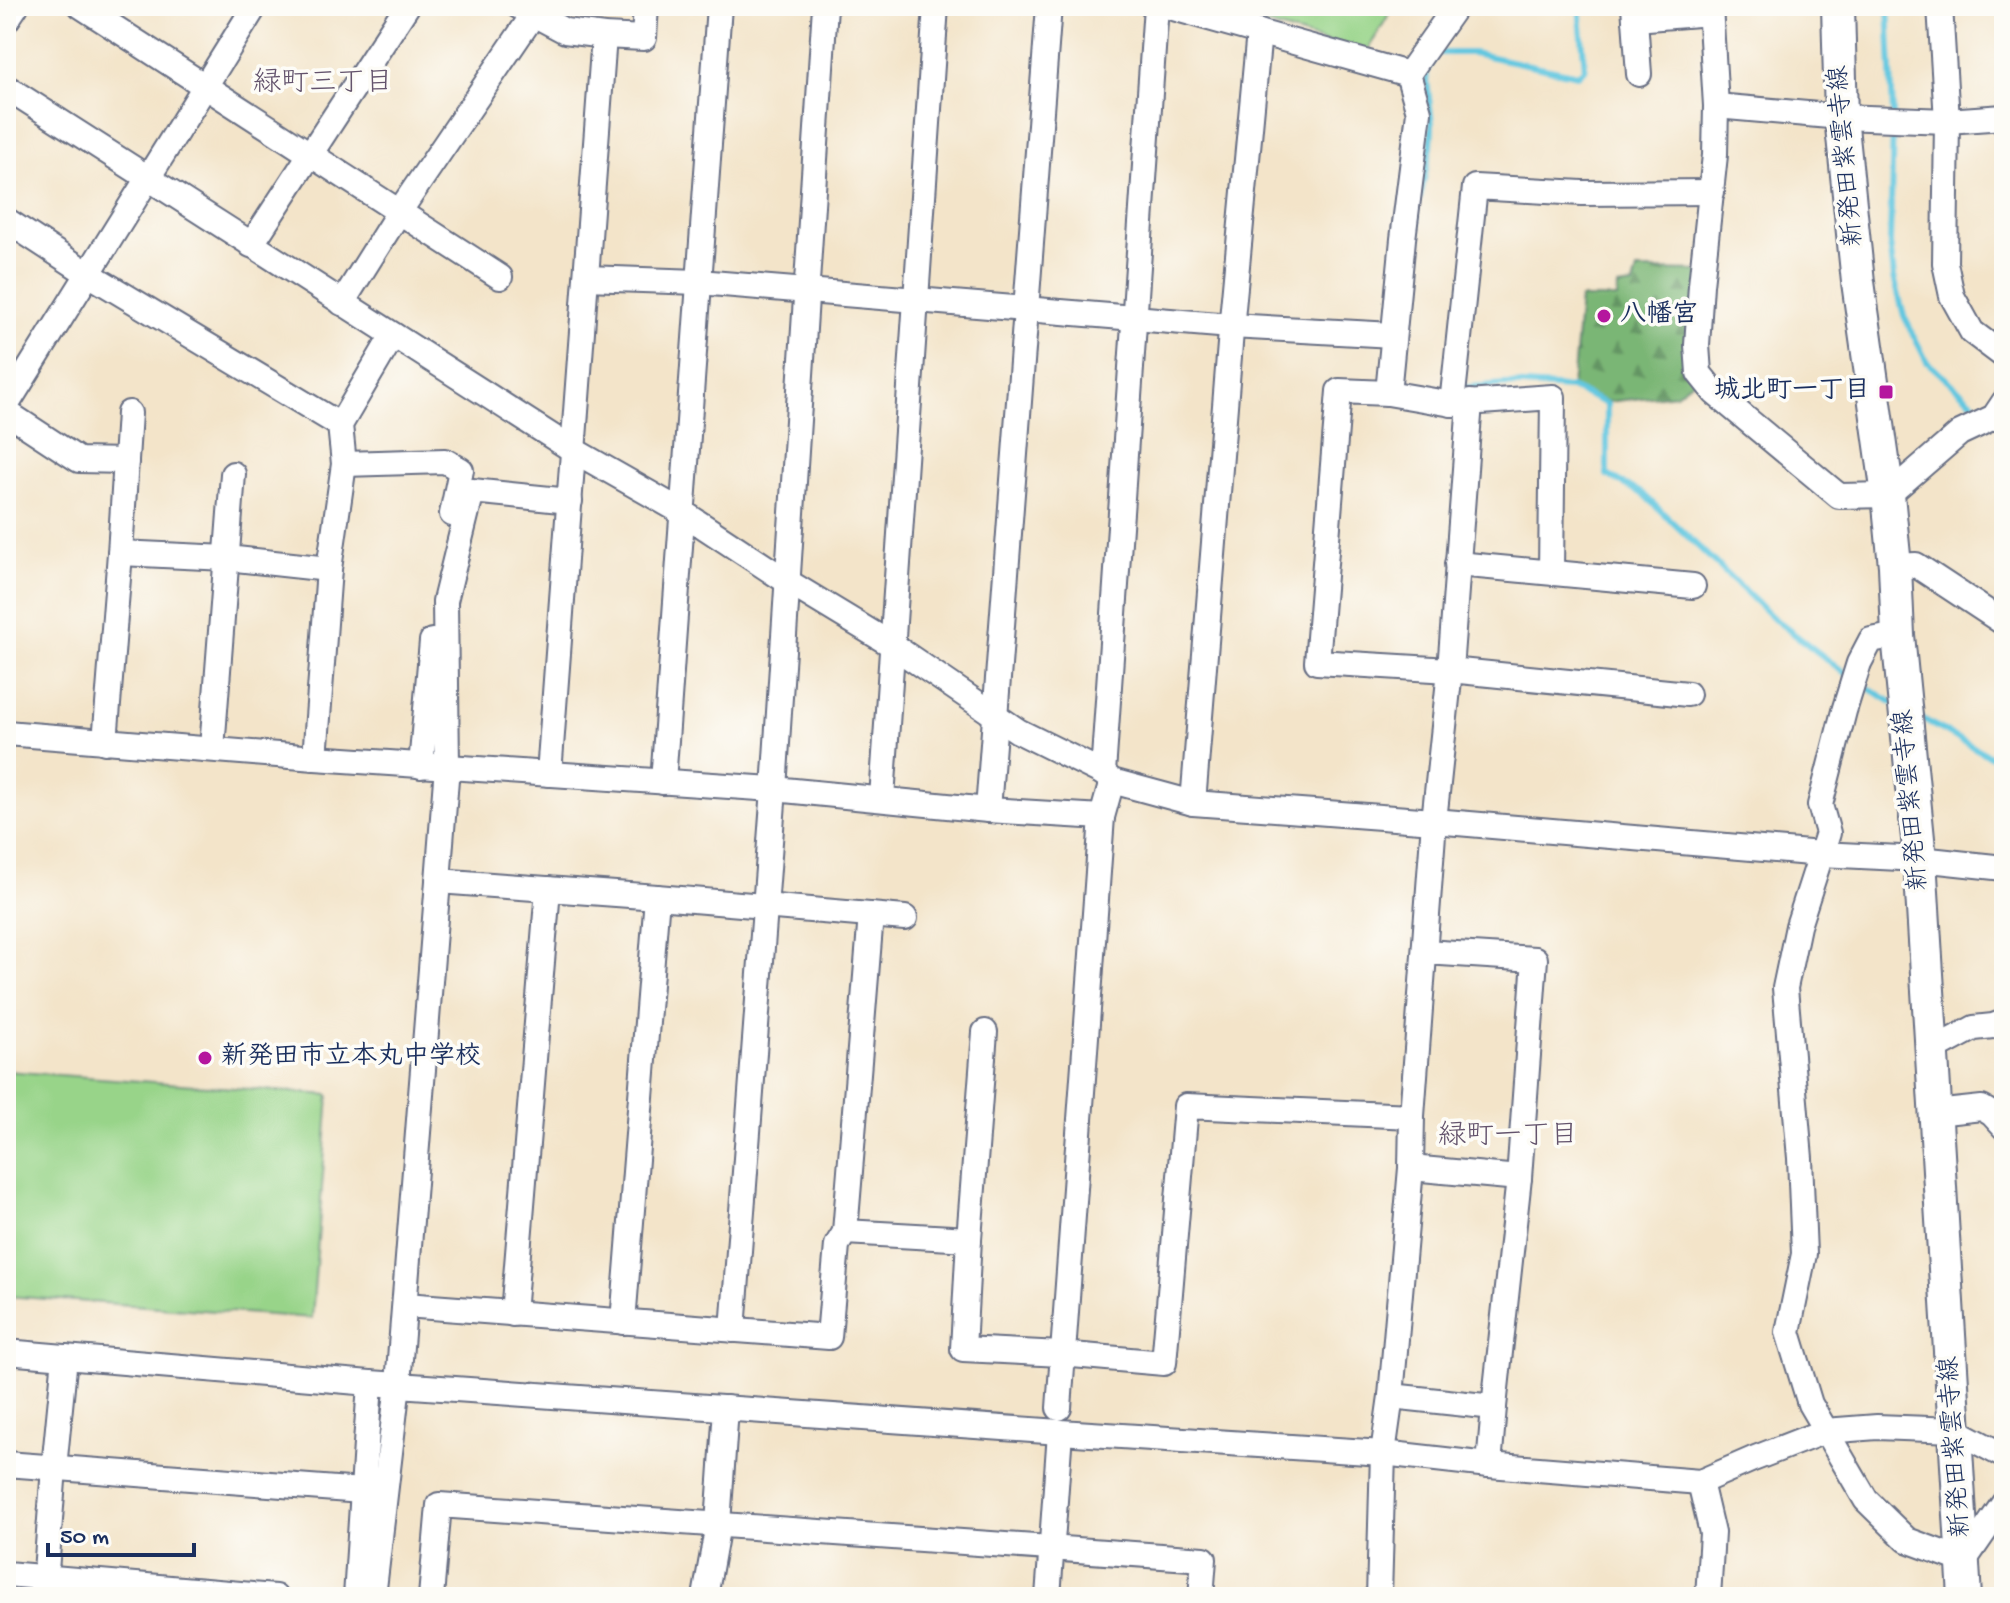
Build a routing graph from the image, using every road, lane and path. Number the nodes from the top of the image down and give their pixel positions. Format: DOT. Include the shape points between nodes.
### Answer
graph roads {
  1 [pos="16,6"];
  2 [pos="81,6"];
  3 [pos="255,6"];
  4 [pos="407,6"];
  5 [pos="646,6"];
  6 [pos="719,6"];
  7 [pos="825,6"];
  8 [pos="936,6"];
  9 [pos="1049,6"];
  10 [pos="1156,6"];
  11 [pos="1166,6"];
  12 [pos="1456,6"];
  13 [pos="1838,6"];
  14 [pos="1940,6"];
  15 [pos="1711,10"];
  16 [pos="525,11"];
  17 [pos="1635,13"];
  18 [pos="6,21"];
  19 [pos="1259,32"];
  20 [pos="604,36"];
  21 [pos="1408,74"];
  22 [pos="1639,74"];
  23 [pos="205,85"];
  24 [pos="6,87"];
  25 [pos="1716,106"];
  26 [pos="1841,117"];
  27 [pos="2004,117"];
  28 [pos="1947,121"];
  29 [pos="311,154"];
  30 [pos="147,179"];
  31 [pos="1712,192"];
  32 [pos="399,212"];
  33 [pos="6,220"];
  34 [pos="251,245"];
  35 [pos="87,273"];
  36 [pos="500,277"];
  37 [pos="586,278"];
  38 [pos="699,282"];
  39 [pos="806,291"];
  40 [pos="916,299"];
  41 [pos="342,303"];
  42 [pos="1026,309"];
  43 [pos="1135,318"];
  44 [pos="1231,326"];
  45 [pos="393,335"];
  46 [pos="1393,335"];
  47 [pos="2004,356"];
  48 [pos="1388,393"];
  49 [pos="9,396"];
  50 [pos="2004,402"];
  51 [pos="1461,403"];
  52 [pos="129,413"];
  53 [pos="340,425"];
  54 [pos="573,450"];
  55 [pos="126,461"];
  56 [pos="344,464"];
  57 [pos="233,474"];
  58 [pos="1888,495"];
  59 [pos="570,501"];
  60 [pos="682,512"];
  61 [pos="120,553"];
  62 [pos="227,558"];
  63 [pos="1457,564"];
  64 [pos="1895,566"];
  65 [pos="329,569"];
  66 [pos="1551,572"];
  67 [pos="788,582"];
  68 [pos="1693,586"];
  69 [pos="2004,623"];
  70 [pos="1898,635"];
  71 [pos="892,645"];
  72 [pos="1450,670"];
  73 [pos="1688,694"];
  74 [pos="995,714"];
  75 [pos="6,733"];
  76 [pos="105,742"];
  77 [pos="212,749"];
  78 [pos="315,758"];
  79 [pos="421,766"];
  80 [pos="447,766"];
  81 [pos="549,774"];
  82 [pos="1108,777"];
  83 [pos="663,782"];
  84 [pos="774,789"];
  85 [pos="882,798"];
  86 [pos="1193,803"];
  87 [pos="988,810"];
  88 [pos="1102,817"];
  89 [pos="1434,821"];
  90 [pos="1821,854"];
  91 [pos="1920,859"];
  92 [pos="2004,868"];
  93 [pos="438,881"];
  94 [pos="548,889"];
  95 [pos="657,897"];
  96 [pos="764,906"];
  97 [pos="871,915"];
  98 [pos="905,918"];
  99 [pos="1425,952"];
  100 [pos="2004,1022"];
  101 [pos="985,1032"];
  102 [pos="1931,1051"];
  103 [pos="1935,1113"];
  104 [pos="1412,1116"];
  105 [pos="2004,1127"];
  106 [pos="1411,1168"];
  107 [pos="1519,1178"];
  108 [pos="845,1232"];
  109 [pos="969,1239"];
  110 [pos="405,1305"];
  111 [pos="513,1314"];
  112 [pos="623,1322"];
  113 [pos="733,1330"];
  114 [pos="6,1352"];
  115 [pos="1061,1354"];
  116 [pos="65,1357"];
  117 [pos="370,1383"];
  118 [pos="398,1384"];
  119 [pos="1391,1396"];
  120 [pos="1494,1407"];
  121 [pos="726,1408"];
  122 [pos="1059,1408"];
  123 [pos="1955,1430"];
  124 [pos="1825,1431"];
  125 [pos="1060,1432"];
  126 [pos="1383,1453"];
  127 [pos="2004,1456"];
  128 [pos="6,1464"];
  129 [pos="1489,1465"];
  130 [pos="54,1468"];
  131 [pos="1700,1482"];
  132 [pos="362,1491"];
  133 [pos="2003,1507"];
  134 [pos="718,1524"];
  135 [pos="1052,1547"];
  136 [pos="1964,1561"];
  137 [pos="6,1574"];
  138 [pos="45,1587"];
  139 [pos="275,1597"];
  140 [pos="356,1597"];
  141 [pos="373,1597"];
  142 [pos="431,1597"];
  143 [pos="705,1597"];
  144 [pos="1048,1597"];
  145 [pos="1201,1597"];
  146 [pos="1379,1597"];
  147 [pos="1708,1597"];
  148 [pos="1965,1597"];
  1 -- 18 [label="street"];
  2 -- 23 [label="street"];
  3 -- 23 [label="street"];
  4 -- 29 [label="street"];
  5 -- 20 [label="street" via="644,38"];
  6 -- 38 [label="street"];
  7 -- 39 [label="street"];
  8 -- 40 [label="street"];
  9 -- 42 [label="street"];
  10 -- 43 [label="street"];
  11 -- 19 [label="street"];
  12 -- 21 [label="street"];
  13 -- 26 [label="main road, 新発田紫雲寺線"];
  14 -- 28 [label="street"];
  15 -- 17 [label="street"];
  15 -- 25 [label="street"];
  16 -- 20 [label="street" via="565,31"];
  16 -- 32 [label="street"];
  17 -- 22 [label="street"];
  19 -- 21 [label="street"];
  19 -- 44 [label="street"];
  20 -- 37 [label="street"];
  21 -- 46 [label="street" via="1419,112"];
  23 -- 29 [label="street"];
  23 -- 30 [label="street"];
  24 -- 30 [label="street"];
  25 -- 26 [label="street"];
  25 -- 31 [label="street"];
  26 -- 28 [label="street"];
  26 -- 58 [label="main road, 新発田紫雲寺線"];
  27 -- 28 [label="street"];
  28 -- 47 [label="street" via="1945,263 1952,296 1972,332"];
  29 -- 32 [label="street"];
  29 -- 34 [label="street"];
  30 -- 34 [label="street"];
  30 -- 35 [label="street"];
  31 -- 51 [label="street" via="1475,187"];
  31 -- 58 [label="street" via="1701,285 1699,373 1715,393 1839,496"];
  32 -- 36 [label="street"];
  32 -- 41 [label="street"];
  33 -- 35 [label="street"];
  34 -- 41 [label="street"];
  35 -- 49 [label="street"];
  35 -- 53 [label="street"];
  37 -- 38 [label="street"];
  37 -- 54 [label="street"];
  38 -- 39 [label="street"];
  38 -- 60 [label="street"];
  39 -- 40 [label="street"];
  39 -- 67 [label="street"];
  40 -- 42 [label="street"];
  40 -- 71 [label="street"];
  41 -- 45 [label="street"];
  42 -- 43 [label="street"];
  42 -- 74 [label="street"];
  43 -- 44 [label="street"];
  43 -- 82 [label="street"];
  44 -- 46 [label="street"];
  44 -- 86 [label="street"];
  45 -- 53 [label="street"];
  45 -- 54 [label="street"];
  46 -- 48 [label="street"];
  48 -- 51 [label="street"];
  48 -- 72 [label="street" via="1339,391 1317,662"];
  49 -- 55 [label="street" via="79,460"];
  50 -- 58 [label="street" via="1994,417 1960,433"];
  51 -- 63 [label="street"];
  51 -- 66 [label="street" via="1553,397"];
  52 -- 55 [label="street"];
  53 -- 56 [label="street"];
  54 -- 59 [label="street"];
  54 -- 60 [label="street"];
  55 -- 61 [label="street"];
  56 -- 65 [label="street"];
  56 -- 79 [label="street" via="445,461 461,470 436,594"];
  57 -- 62 [label="street"];
  58 -- 64 [label="main road, 新発田紫雲寺線"];
  59 -- 80 [label="street" via="472,491 445,601"];
  59 -- 81 [label="street"];
  60 -- 67 [label="street"];
  60 -- 83 [label="street"];
  61 -- 62 [label="street"];
  61 -- 76 [label="street"];
  62 -- 65 [label="street"];
  62 -- 77 [label="street"];
  63 -- 66 [label="street"];
  63 -- 72 [label="street"];
  64 -- 69 [label="street" via="1916,565"];
  64 -- 70 [label="main road, 新発田紫雲寺線"];
  65 -- 78 [label="street"];
  66 -- 68 [label="street"];
  67 -- 71 [label="street"];
  67 -- 84 [label="street"];
  70 -- 90 [label="street" via="1871,640 1859,663 1820,805 1828,833"];
  70 -- 91 [label="main road, 新発田紫雲寺線"];
  71 -- 74 [label="street"];
  71 -- 85 [label="street"];
  72 -- 73 [label="street"];
  72 -- 89 [label="street"];
  74 -- 82 [label="street"];
  74 -- 87 [label="street"];
  75 -- 76 [label="street"];
  76 -- 77 [label="street"];
  77 -- 78 [label="street"];
  78 -- 79 [label="street"];
  79 -- 80 [label="street"];
  80 -- 81 [label="street"];
  80 -- 93 [label="street"];
  81 -- 83 [label="street"];
  82 -- 86 [label="street"];
  82 -- 88 [label="street"];
  83 -- 84 [label="street"];
  84 -- 85 [label="street"];
  84 -- 96 [label="street"];
  85 -- 87 [label="street"];
  86 -- 89 [label="street"];
  87 -- 88 [label="street"];
  88 -- 115 [label="street"];
  89 -- 90 [label="street"];
  89 -- 99 [label="street"];
  90 -- 91 [label="street"];
  90 -- 124 [label="street" via="1785,988 1804,1254 1788,1332 1810,1404"];
  91 -- 92 [label="street"];
  91 -- 102 [label="main road, 新発田紫雲寺線"];
  93 -- 94 [label="street"];
  93 -- 110 [label="street"];
  94 -- 95 [label="street"];
  94 -- 111 [label="street"];
  95 -- 96 [label="street"];
  95 -- 112 [label="street"];
  96 -- 97 [label="street"];
  96 -- 113 [label="street"];
  97 -- 98 [label="street"];
  97 -- 108 [label="street"];
  99 -- 104 [label="street"];
  99 -- 107 [label="street" via="1535,959"];
  100 -- 102 [label="street" via="1974,1028"];
  101 -- 109 [label="street"];
  102 -- 103 [label="main road, 新発田紫雲寺線"];
  103 -- 105 [label="street" via="1982,1108"];
  103 -- 123 [label="main road, 新発田紫雲寺線"];
  104 -- 106 [label="street"];
  104 -- 115 [label="street" via="1186,1106 1164,1363"];
  106 -- 107 [label="street"];
  106 -- 119 [label="street"];
  107 -- 120 [label="street"];
  108 -- 109 [label="street"];
  108 -- 113 [label="street" via="837,1245 829,1337"];
  109 -- 115 [label="street" via="963,1349"];
  110 -- 111 [label="street"];
  110 -- 118 [label="street"];
  111 -- 112 [label="street"];
  112 -- 113 [label="street"];
  114 -- 116 [label="street"];
  115 -- 122 [label="street"];
  116 -- 117 [label="street"];
  116 -- 130 [label="street"];
  117 -- 118 [label="street"];
  117 -- 132 [label="street"];
  118 -- 121 [label="street"];
  118 -- 141 [label="street"];
  119 -- 120 [label="street"];
  119 -- 126 [label="street"];
  120 -- 129 [label="street"];
  121 -- 125 [label="street"];
  121 -- 134 [label="street"];
  123 -- 124 [label="street"];
  123 -- 127 [label="street"];
  123 -- 136 [label="main road, 新発田紫雲寺線"];
  124 -- 131 [label="street"];
  124 -- 136 [label="street" via="1866,1500 1907,1540"];
  125 -- 126 [label="street"];
  125 -- 135 [label="street"];
  126 -- 129 [label="street"];
  126 -- 146 [label="street"];
  128 -- 130 [label="street"];
  129 -- 131 [label="street"];
  130 -- 132 [label="street"];
  130 -- 138 [label="street"];
  131 -- 147 [label="street" via="1712,1533"];
  132 -- 140 [label="street"];
  133 -- 136 [label="street"];
  134 -- 135 [label="street"];
  134 -- 142 [label="street" via="439,1505"];
  134 -- 143 [label="street"];
  135 -- 144 [label="street"];
  135 -- 145 [label="street" via="1204,1559"];
  136 -- 148 [label="main road, 新発田紫雲寺線"];
  137 -- 138 [label="street"];
  138 -- 139 [label="street"];
}
